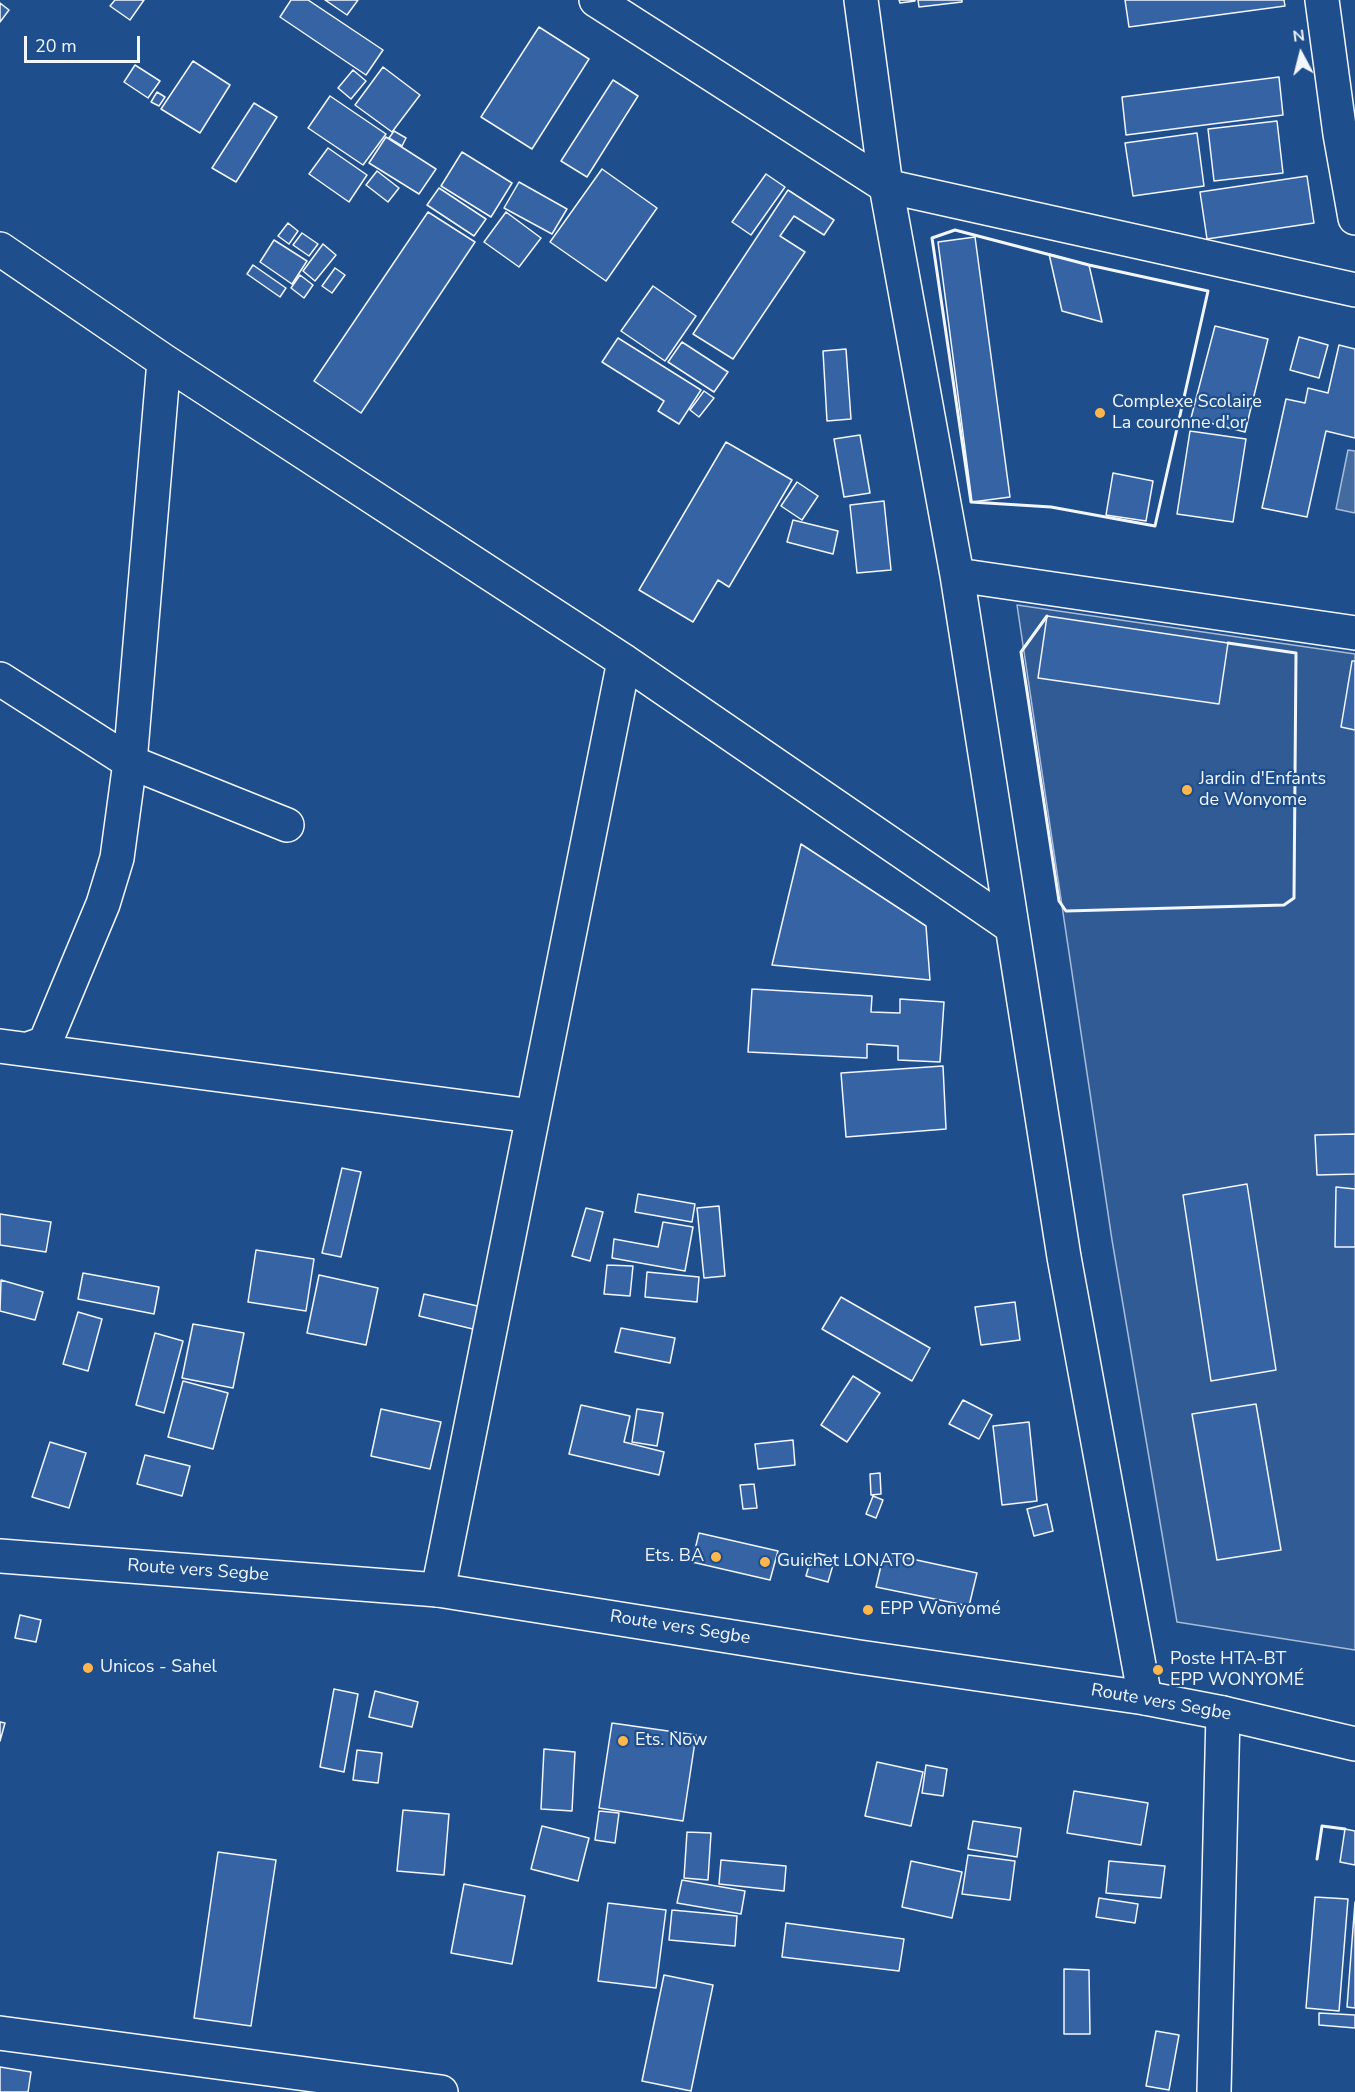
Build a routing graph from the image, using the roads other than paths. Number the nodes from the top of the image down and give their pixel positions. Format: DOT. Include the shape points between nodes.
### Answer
graph roads {
  1 [pos="596,0"];
  2 [pos="861,0"];
  3 [pos="1322,0"];
  4 [pos="886,186"];
  5 [pos="1355,218"];
  6 [pos="0,249"];
  7 [pos="1355,290"];
  8 [pos="164,361"];
  9 [pos="957,575"];
  10 [pos="1355,633"];
  11 [pos="624,661"];
  12 [pos="0,679"];
  13 [pos="130,762"];
  14 [pos="287,825"];
  15 [pos="1012,927"];
  16 [pos="14,1047"];
  17 [pos="532,1116"];
  18 [pos="0,1556"];
  19 [pos="438,1590"];
  20 [pos="1145,1698"];
  21 [pos="1223,1713"];
  22 [pos="1355,1744"];
  23 [pos="0,2033"];
  24 [pos="406,2090"];
  25 [pos="441,2092"];
  26 [pos="1214,2092"];
  1 -- 4 [label="street"];
  2 -- 4 [label="street"];
  3 -- 5 [label="street"];
  4 -- 7 [label="street"];
  4 -- 9 [label="street"];
  6 -- 8 [label="street"];
  8 -- 11 [label="street"];
  8 -- 13 [label="street"];
  9 -- 10 [label="street"];
  9 -- 15 [label="street"];
  11 -- 15 [label="street"];
  11 -- 17 [label="street"];
  12 -- 13 [label="street"];
  13 -- 14 [label="street"];
  13 -- 16 [label="street" via="117,858 103,904 45,1043"];
  15 -- 20 [label="street" via="1064,1257"];
  16 -- 17 [label="street"];
  17 -- 19 [label="street"];
  18 -- 19 [label="street, Route vers Segbe"];
  19 -- 20 [label="street, Route vers Segbe"];
  20 -- 21 [label="street, Route vers Segbe"];
  21 -- 22 [label="street, Route vers Segbe"];
  21 -- 26 [label="street"];
  23 -- 24 [label="street"];
  24 -- 25 [label="street"];
}
